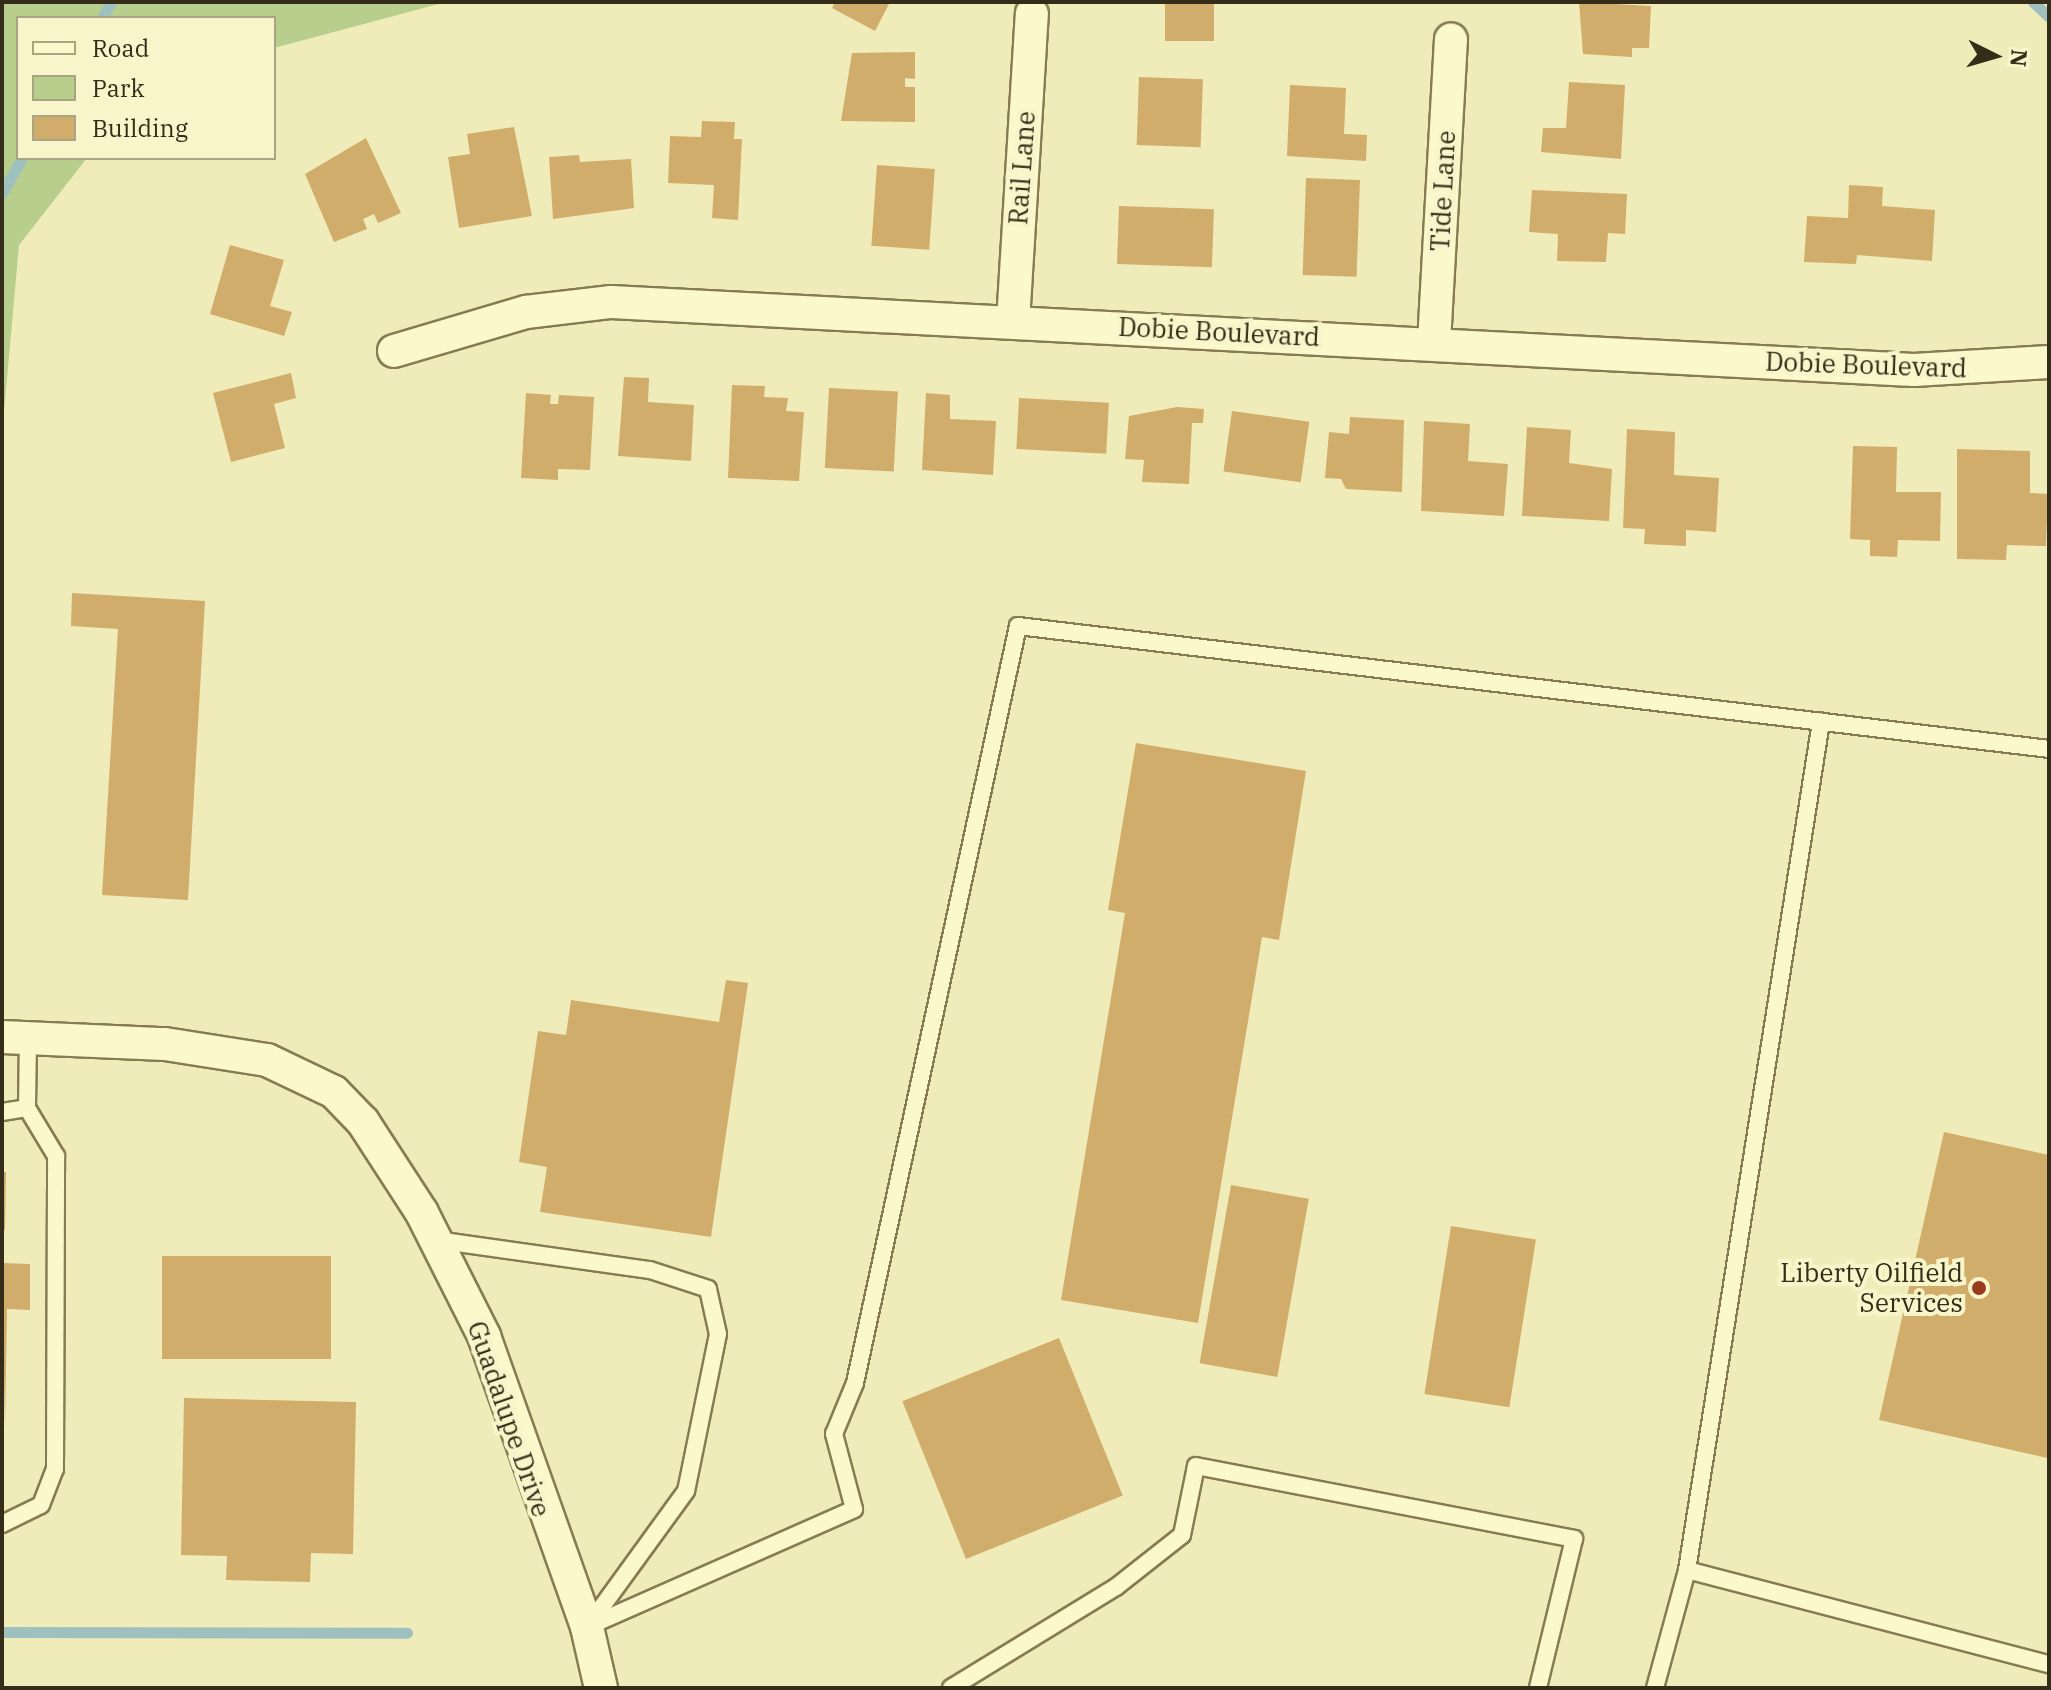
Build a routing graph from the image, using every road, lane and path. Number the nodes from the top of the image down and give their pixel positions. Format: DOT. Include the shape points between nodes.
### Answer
graph roads {
  1 [pos="1032,14"];
  2 [pos="1451,39"];
  3 [pos="1013,322"];
  4 [pos="1434,343"];
  5 [pos="394,351"];
  6 [pos="2049,362"];
  7 [pos="1821,722"];
  8 [pos="2049,749"];
  9 [pos="15,1038"];
  10 [pos="27,1108"];
  11 [pos="2,1112"];
  12 [pos="436,1240"];
  13 [pos="2,1524"];
  14 [pos="1687,1570"];
  15 [pos="587,1627"];
  16 [pos="2049,1664"];
  17 [pos="601,1688"];
  18 [pos="951,1688"];
  19 [pos="1538,1688"];
  20 [pos="1655,1688"];
  1 -- 3 [label="street, Rail Lane"];
  2 -- 4 [label="street, Tide Lane"];
  3 -- 4 [label="street, Dobie Boulevard"];
  3 -- 5 [label="street, Dobie Boulevard" via="611,302 526,312"];
  4 -- 6 [label="street, Dobie Boulevard" via="1914,370"];
  7 -- 8 [label="lane"];
  7 -- 14 [label="lane"];
  7 -- 15 [label="lane" via="1018,626 855,1383 834,1434 854,1509"];
  9 -- 10 [label="lane"];
  9 -- 12 [label="street, Guadalupe Drive" via="225,1050 302,1072 363,1122"];
  10 -- 11 [label="lane"];
  10 -- 13 [label="lane" via="56,1156 55,1469 41,1505"];
  12 -- 15 [label="street, Guadalupe Drive" via="484,1336"];
  12 -- 15 [label="lane" via="650,1270 708,1289 718,1334 686,1491"];
  14 -- 16 [label="lane"];
  14 -- 20 [label="lane"];
  15 -- 17 [label="street, Guadalupe Drive"];
  18 -- 19 [label="lane" via="1116,1587 1182,1535 1196,1466 1574,1539"];
}
